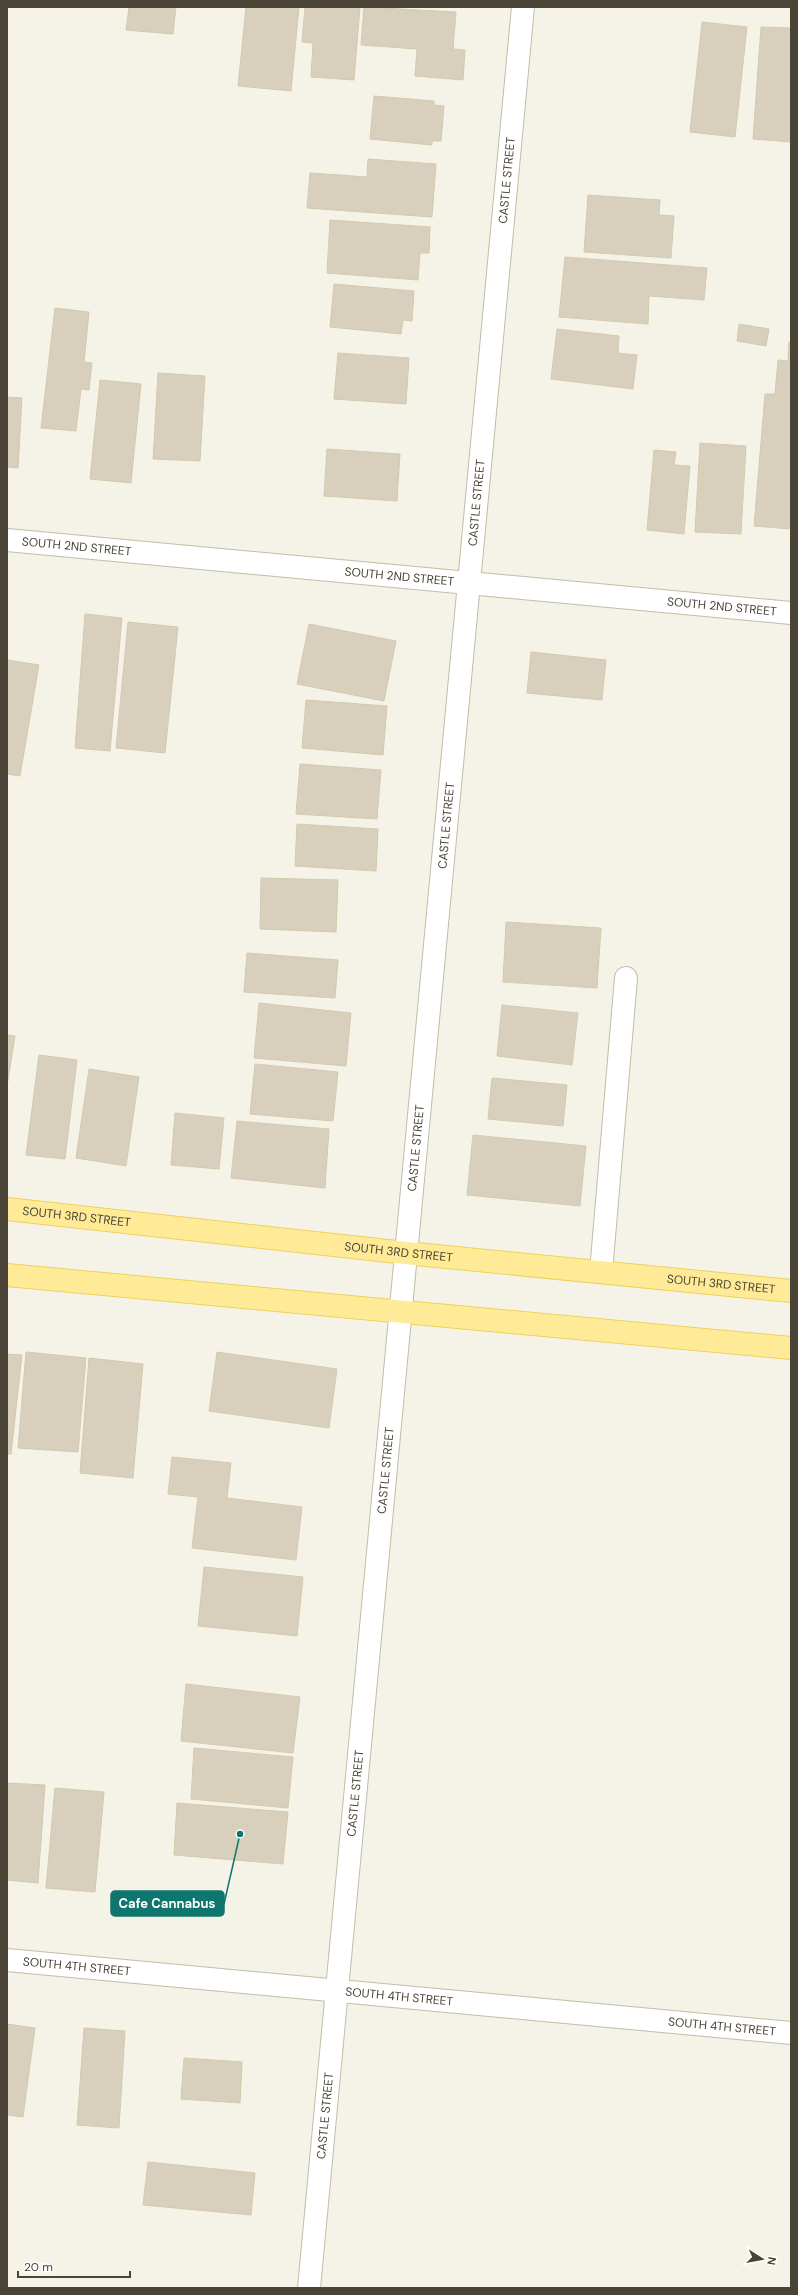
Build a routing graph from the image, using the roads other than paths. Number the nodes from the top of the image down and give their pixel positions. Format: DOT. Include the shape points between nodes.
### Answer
graph roads {
  1 [pos="523,7"];
  2 [pos="7,540"];
  3 [pos="469,583"];
  4 [pos="791,613"];
  5 [pos="626,978"];
  6 [pos="7,1210"];
  7 [pos="406,1253"];
  8 [pos="601,1272"];
  9 [pos="7,1275"];
  10 [pos="791,1291"];
  11 [pos="401,1313"];
  12 [pos="791,1348"];
  13 [pos="7,1960"];
  14 [pos="337,1991"];
  15 [pos="791,2033"];
  16 [pos="309,2288"];
  1 -- 3 [label="street, CASTLE STREET"];
  2 -- 3 [label="street, SOUTH 2ND STREET"];
  3 -- 4 [label="street, SOUTH 2ND STREET"];
  3 -- 7 [label="street, CASTLE STREET"];
  5 -- 8 [label="street"];
  6 -- 7 [label="main road, SOUTH 3RD STREET"];
  7 -- 8 [label="main road, SOUTH 3RD STREET"];
  7 -- 11 [label="street, CASTLE STREET"];
  8 -- 10 [label="main road, SOUTH 3RD STREET"];
  9 -- 11 [label="main road"];
  11 -- 12 [label="main road"];
  11 -- 14 [label="street, CASTLE STREET"];
  13 -- 14 [label="street, SOUTH 4TH STREET"];
  14 -- 15 [label="street, SOUTH 4TH STREET"];
  14 -- 16 [label="street, CASTLE STREET"];
}
